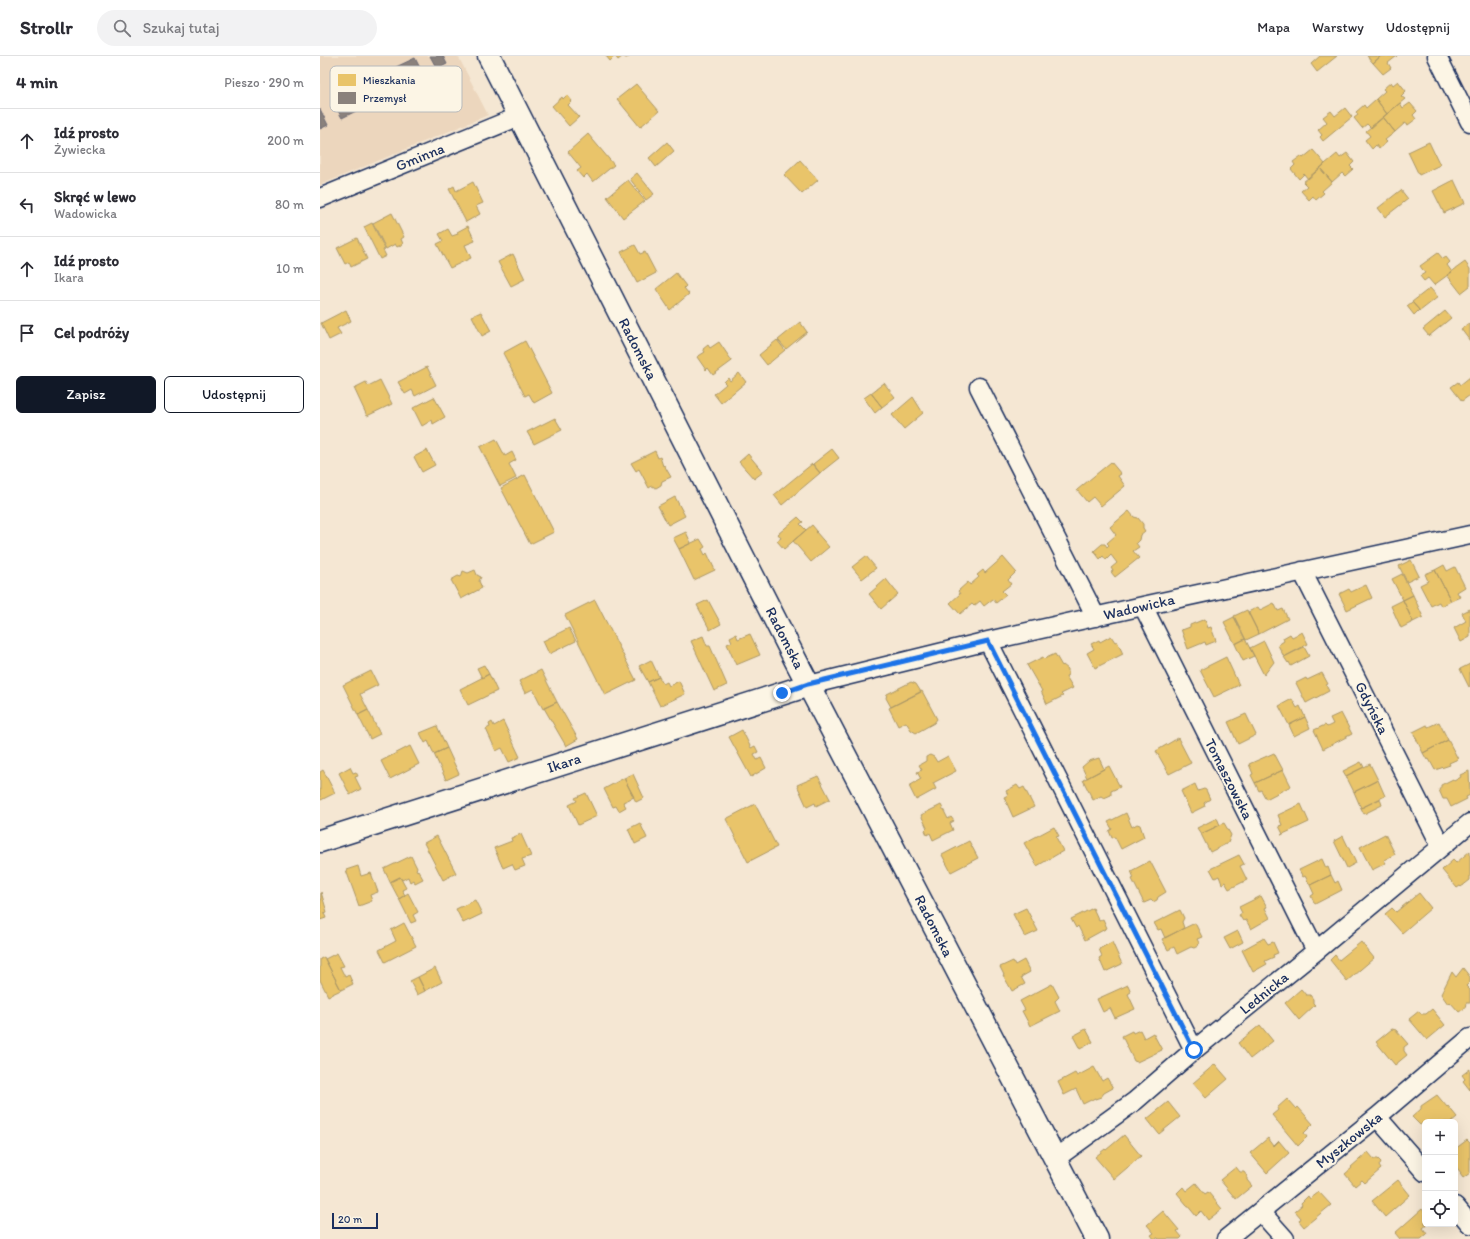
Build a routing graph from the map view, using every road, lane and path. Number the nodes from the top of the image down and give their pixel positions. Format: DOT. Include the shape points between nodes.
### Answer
graph roads {
  1 [pos="489,56"];
  2 [pos="1437,56"];
  3 [pos="520,116"];
  4 [pos="1470,122"];
  5 [pos="320,198"];
  6 [pos="979,387"];
  7 [pos="1470,535"];
  8 [pos="1302,571"];
  9 [pos="1143,606"];
  10 [pos="1096,617"];
  11 [pos="988,641"];
  12 [pos="808,684"];
  13 [pos="1470,823"];
  14 [pos="320,841"];
  15 [pos="1441,846"];
  16 [pos="1316,951"];
  17 [pos="1470,1038"];
  18 [pos="1194,1050"];
  19 [pos="1377,1117"];
  20 [pos="1055,1159"];
  21 [pos="1422,1169"];
  22 [pos="1458,1210"];
  23 [pos="1261,1212"];
  24 [pos="1470,1224"];
  25 [pos="1097,1239"];
  26 [pos="1226,1239"];
  27 [pos="1285,1239"];
  1 -- 3 [label="street, Radomska"];
  2 -- 4 [label="street"];
  3 -- 5 [label="street, Gminna"];
  3 -- 12 [label="street, Radomska"];
  6 -- 10 [label="street"];
  7 -- 8 [label="street, Wadowicka"];
  8 -- 9 [label="street, Wadowicka"];
  8 -- 15 [label="street, Gdyńska"];
  9 -- 10 [label="street, Wadowicka"];
  9 -- 16 [label="street, Tomaszowska"];
  10 -- 11 [label="street, Wadowicka"];
  11 -- 12 [label="street, Wadowicka"];
  11 -- 18 [label="street"];
  12 -- 14 [label="street, Ikara"];
  12 -- 20 [label="street, Radomska"];
  13 -- 15 [label="street, Lednicka"];
  15 -- 16 [label="street, Lednicka"];
  16 -- 18 [label="street, Lednicka"];
  17 -- 19 [label="street, Myszkowska"];
  18 -- 20 [label="street, Lednicka" via="1135,1101"];
  19 -- 21 [label="street"];
  19 -- 23 [label="street, Myszkowska"];
  20 -- 25 [label="street, Radomska"];
  22 -- 24 [label="street"];
  23 -- 26 [label="street, Myszkowska"];
  23 -- 27 [label="street"];
}
